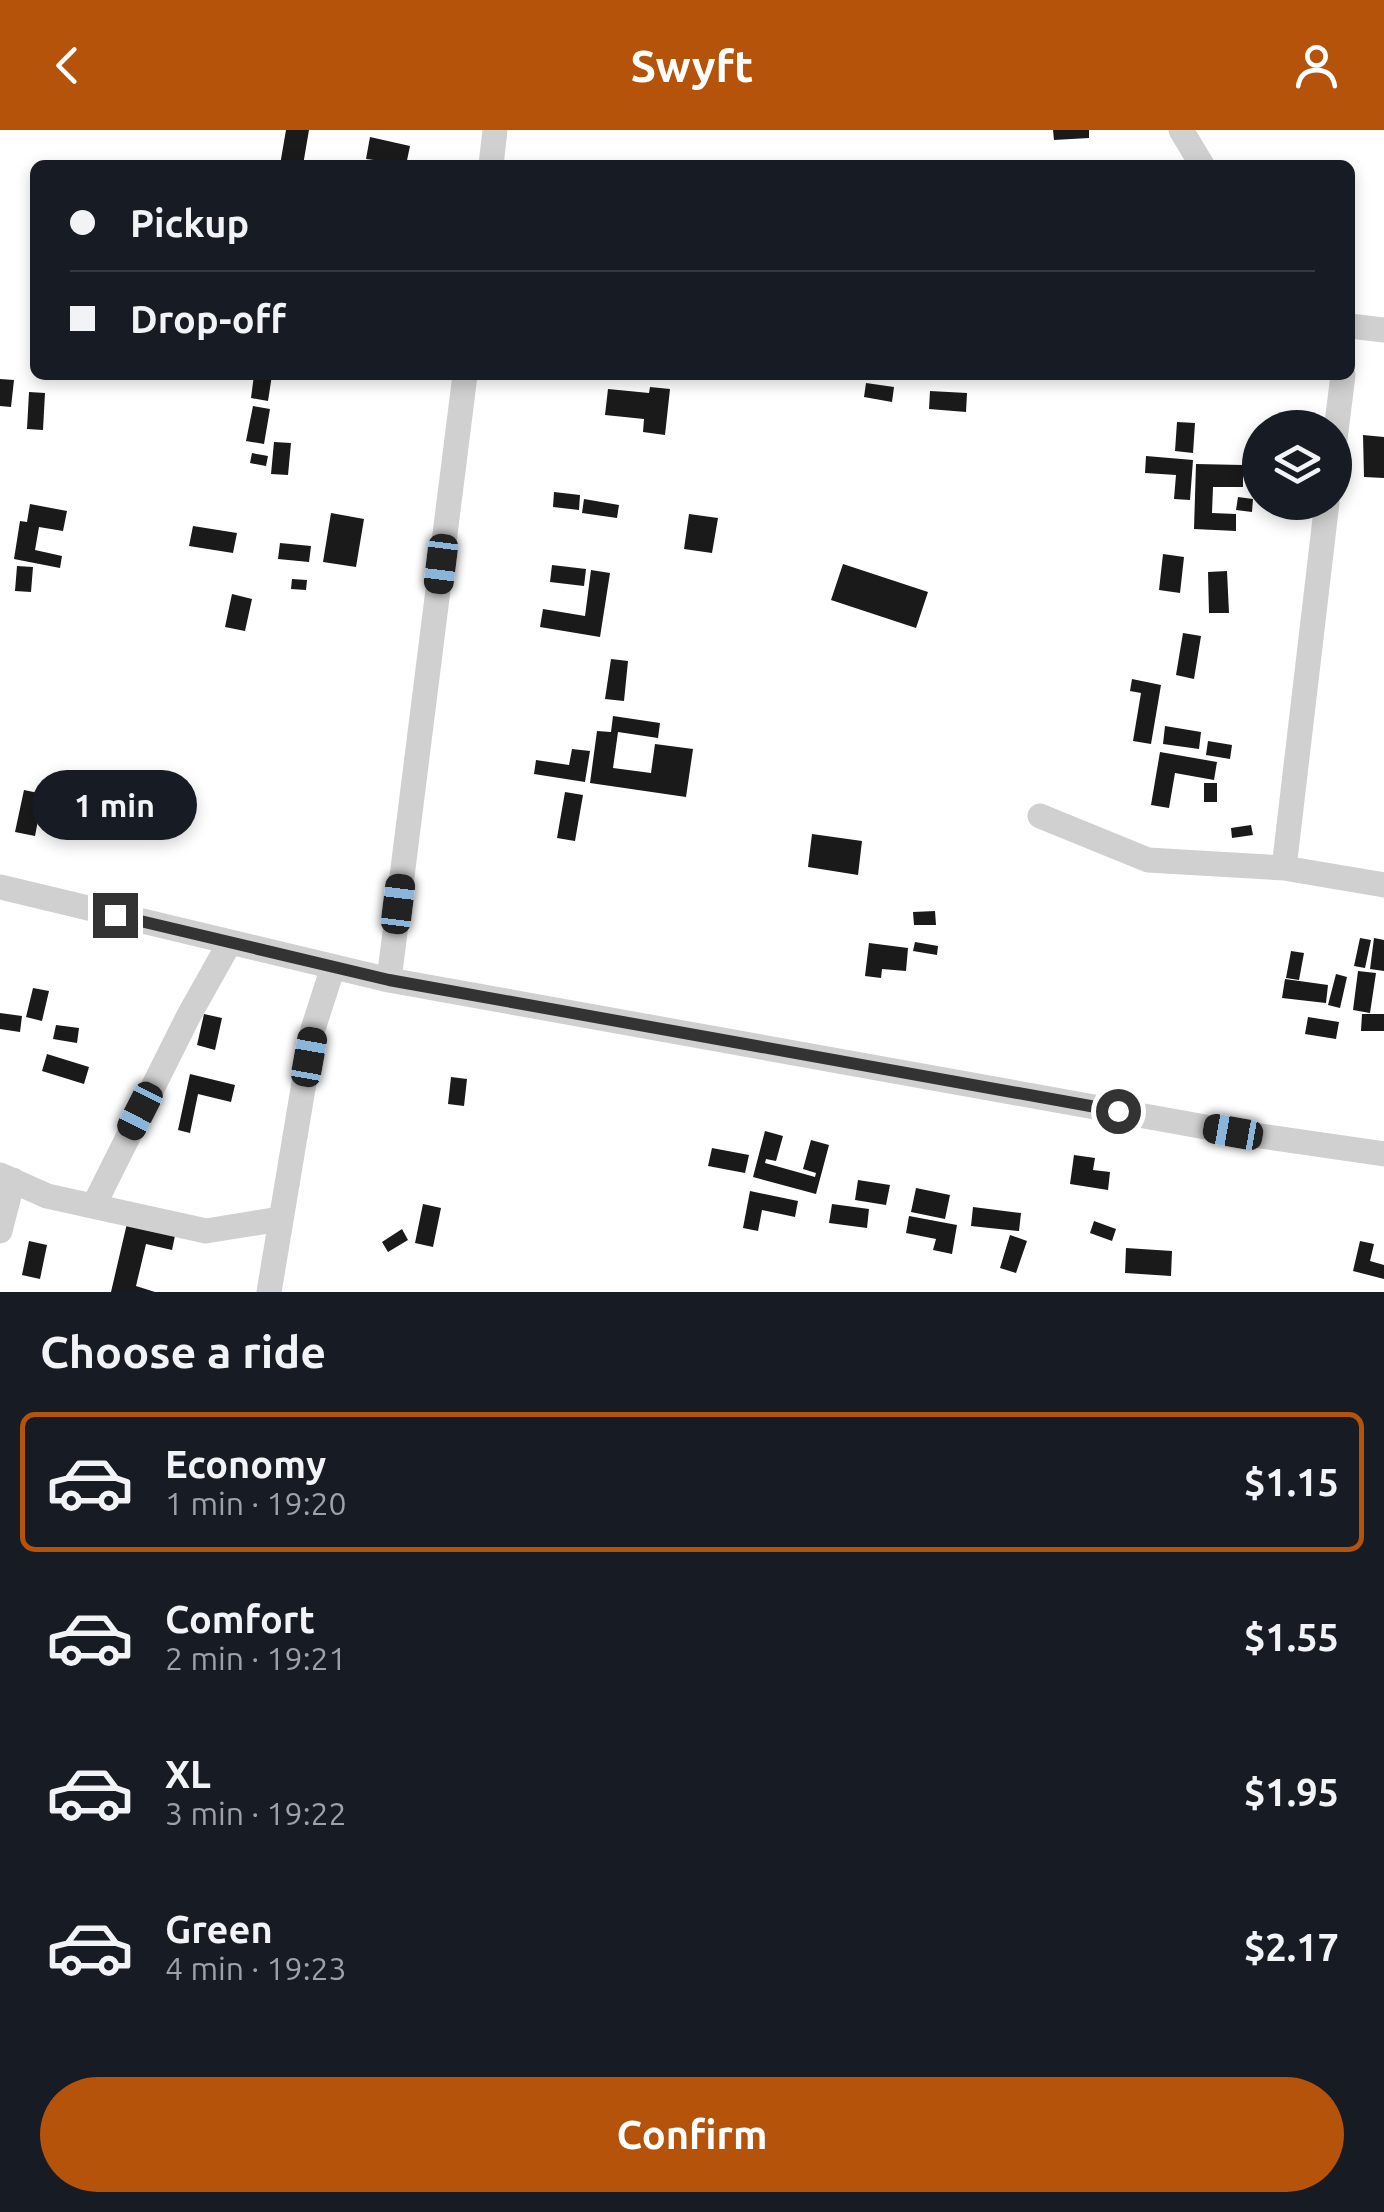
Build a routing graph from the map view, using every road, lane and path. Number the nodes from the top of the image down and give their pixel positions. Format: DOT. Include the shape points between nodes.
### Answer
graph roads {
  1 [pos="495,130"];
  2 [pos="1181,130"];
  3 [pos="492,160"];
  4 [pos="1199,160"];
  5 [pos="1355,327"];
  6 [pos="1384,330"];
  7 [pos="463,380"];
  8 [pos="1341,380"];
  9 [pos="1338,410"];
  10 [pos="1326,520"];
  11 [pos="1040,816"];
  12 [pos="1284,868"];
  13 [pos="1384,885"];
  14 [pos="0,887"];
  15 [pos="230,942"];
  16 [pos="333,966"];
  17 [pos="389,980"];
  18 [pos="1384,1154"];
  19 [pos="7,1178"];
  20 [pos="94,1205"];
  21 [pos="280,1220"];
  22 [pos="0,1231"];
  23 [pos="269,1292"];
  1 -- 3 [label="street"];
  2 -- 4 [label="street"];
  5 -- 6 [label="street"];
  7 -- 17 [label="street"];
  8 -- 9 [label="street"];
  10 -- 12 [label="street"];
  11 -- 12 [label="street" via="1148,860"];
  12 -- 13 [label="street"];
  14 -- 15 [label="street"];
  15 -- 16 [label="street"];
  15 -- 20 [label="street"];
  16 -- 17 [label="street"];
  16 -- 21 [label="street" via="314,1029"];
  17 -- 18 [label="street"];
  19 -- 20 [label="street" via="47,1196"];
  19 -- 22 [label="street"];
  20 -- 21 [label="street" via="206,1231"];
  21 -- 23 [label="street"];
}
